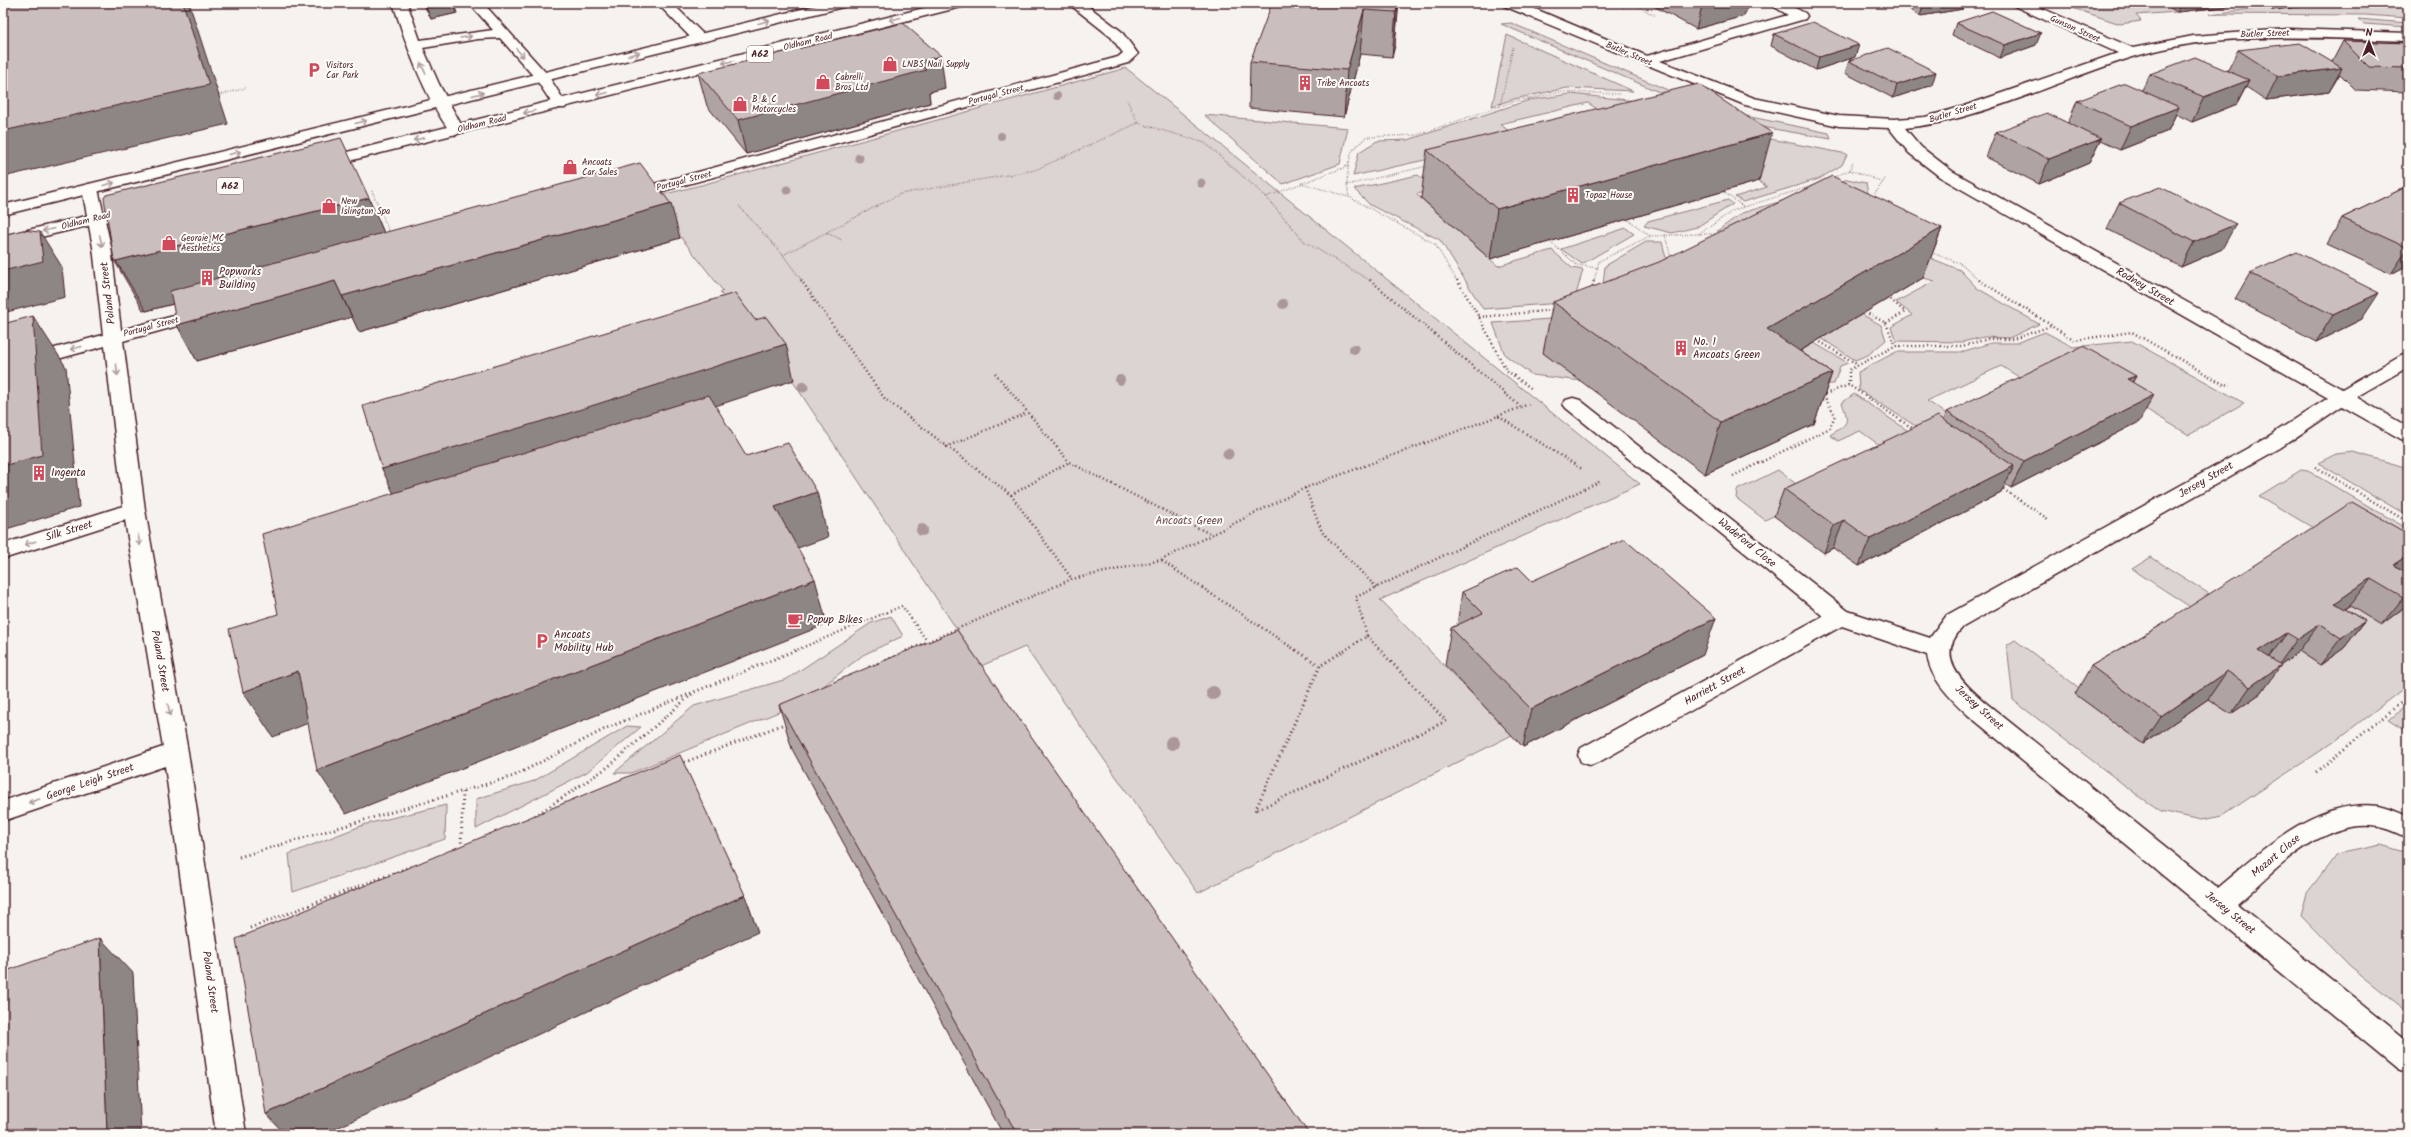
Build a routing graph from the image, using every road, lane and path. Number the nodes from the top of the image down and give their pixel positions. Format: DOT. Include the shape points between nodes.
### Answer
graph roads {
  1 [pos="400,3"];
  2 [pos="476,3"];
  3 [pos="664,3"];
  4 [pos="842,3"];
  5 [pos="960,3"];
  6 [pos="1075,3"];
  7 [pos="1509,3"];
  8 [pos="1775,3"];
  9 [pos="2019,3"];
  10 [pos="503,34"];
  11 [pos="2408,37"];
  12 [pos="699,38"];
  13 [pos="1514,42"];
  14 [pos="413,46"];
  15 [pos="2131,53"];
  16 [pos="1646,62"];
  17 [pos="1109,64"];
  18 [pos="542,77"];
  19 [pos="246,88"];
  20 [pos="1624,94"];
  21 [pos="218,95"];
  22 [pos="440,103"];
  23 [pos="560,105"];
  24 [pos="1500,106"];
  25 [pos="1138,123"];
  26 [pos="1894,124"];
  27 [pos="456,130"];
  28 [pos="1855,155"];
  29 [pos="1431,165"];
  30 [pos="1348,166"];
  31 [pos="303,168"];
  32 [pos="1850,170"];
  33 [pos="710,174"];
  34 [pos="1892,176"];
  35 [pos="1831,179"];
  36 [pos="1883,182"];
  37 [pos="1301,183"];
  38 [pos="1817,184"];
  39 [pos="369,185"];
  40 [pos="1347,185"];
  41 [pos="90,189"];
  42 [pos="1722,191"];
  43 [pos="1266,197"];
  44 [pos="1349,197"];
  45 [pos="613,200"];
  46 [pos="1869,204"];
  47 [pos="150,205"];
  48 [pos="1745,207"];
  49 [pos="3,210"];
  50 [pos="96,218"];
  51 [pos="1627,219"];
  52 [pos="826,232"];
  53 [pos="1699,234"];
  54 [pos="1719,234"];
  55 [pos="390,235"];
  56 [pos="1665,235"];
  57 [pos="1650,236"];
  58 [pos="842,240"];
  59 [pos="3,241"];
  60 [pos="1549,242"];
  61 [pos="1927,250"];
  62 [pos="783,255"];
  63 [pos="1672,260"];
  64 [pos="1598,268"];
  65 [pos="1592,291"];
  66 [pos="1889,298"];
  67 [pos="216,309"];
  68 [pos="1557,309"];
  69 [pos="1865,312"];
  70 [pos="1479,317"];
  71 [pos="1886,323"];
  72 [pos="2051,326"];
  73 [pos="114,337"];
  74 [pos="1817,340"];
  75 [pos="1895,346"];
  76 [pos="2408,359"];
  77 [pos="1858,365"];
  78 [pos="3,368"];
  79 [pos="995,373"];
  80 [pos="1849,385"];
  81 [pos="2237,385"];
  82 [pos="1538,393"];
  83 [pos="1817,393"];
  84 [pos="1825,394"];
  85 [pos="2341,398"];
  86 [pos="1573,404"];
  87 [pos="1521,407"];
  88 [pos="1028,412"];
  89 [pos="1921,434"];
  90 [pos="2408,434"];
  91 [pos="2273,443"];
  92 [pos="946,448"];
  93 [pos="1069,462"];
  94 [pos="1588,472"];
  95 [pos="1594,476"];
  96 [pos="1730,477"];
  97 [pos="1608,478"];
  98 [pos="1601,481"];
  99 [pos="1994,483"];
  100 [pos="1305,488"];
  101 [pos="1011,496"];
  102 [pos="134,510"];
  103 [pos="2408,522"];
  104 [pos="2053,523"];
  105 [pos="1212,535"];
  106 [pos="3,552"];
  107 [pos="1161,560"];
  108 [pos="1072,579"];
  109 [pos="1377,588"];
  110 [pos="1840,617"];
  111 [pos="1367,636"];
  112 [pos="927,642"];
  113 [pos="1938,650"];
  114 [pos="1320,666"];
  115 [pos="866,669"];
  116 [pos="695,692"];
  117 [pos="2408,697"];
  118 [pos="788,722"];
  119 [pos="176,752"];
  120 [pos="1590,755"];
  121 [pos="678,764"];
  122 [pos="2316,772"];
  123 [pos="463,792"];
  124 [pos="3,811"];
  125 [pos="546,815"];
  126 [pos="2408,827"];
  127 [pos="468,845"];
  128 [pos="461,847"];
  129 [pos="454,850"];
  130 [pos="239,857"];
  131 [pos="417,864"];
  132 [pos="2218,904"];
  133 [pos="205,945"];
  134 [pos="2408,1059"];
  135 [pos="231,1134"];
  1 -- 14 [label="main road"];
  2 -- 10 [label="main road"];
  3 -- 12 [label="main road"];
  12 -- 4 [label="main road, one-way"];
  5 -- 23 [label="main road, Oldham Road / A62, one-way"];
  6 -- 17 [label="main road, Portugal Street" via="1116,34 1131,54 1123,60"];
  7 -- 16 [label="main road, Butler Street"];
  8 -- 16 [label="main road" via="1800,16"];
  9 -- 15 [label="main road, Gunson Street"];
  14 -- 10 [label="main road, one-way" via="478,35"];
  10 -- 18 [label="main road, one-way"];
  11 -- 15 [label="main road, Butler Street" via="2324,33 2256,34 2193,40"];
  18 -- 12 [label="main road, one-way"];
  13 -- 24 [label="path"];
  22 -- 14 [label="main road, one-way"];
  15 -- 26 [label="main road, Butler Street" via="1966,110 1926,121"];
  16 -- 26 [label="main road, Butler Street" via="1750,102 1839,121"];
  17 -- 25 [label="path"];
  17 -- 33 [label="main road, Portugal Street"];
  22 -- 18 [label="main road, one-way"];
  18 -- 23 [label="main road"];
  19 -- 21 [label="path"];
  20 -- 24 [label="path" via="1562,92 1515,100"];
  22 -- 27 [label="main road"];
  41 -- 22 [label="main road, one-way"];
  23 -- 27 [label="main road, Oldham Road / A62, one-way"];
  24 -- 30 [label="path" via="1418,135 1366,137 1352,151"];
  25 -- 43 [label="path" via="1205,143"];
  25 -- 52 [label="path" via="1036,170 900,194"];
  26 -- 85 [label="main road, Rodney Street" via="1915,150 1946,174"];
  27 -- 31 [label="main road, Oldham Road / A62, one-way"];
  28 -- 32 [label="path"];
  29 -- 40 [label="path"];
  30 -- 37 [label="path"];
  30 -- 40 [label="path"];
  32 -- 35 [label="path"];
  32 -- 36 [label="path"];
  33 -- 45 [label="main road, Portugal Street"];
  33 -- 62 [label="path"];
  34 -- 36 [label="path" via="1885,178"];
  36 -- 46 [label="path"];
  37 -- 43 [label="path"];
  37 -- 44 [label="path"];
  38 -- 48 [label="path"];
  39 -- 55 [label="path"];
  40 -- 44 [label="path"];
  41 -- 49 [label="main road"];
  41 -- 50 [label="main road, Poland Street"];
  42 -- 48 [label="path"];
  43 -- 87 [label="path" via="1305,242 1376,284"];
  44 -- 70 [label="path" via="1435,244"];
  47 -- 50 [label="main road, Oldham Road"];
  48 -- 53 [label="path" via="1734,210"];
  50 -- 59 [label="main road, Oldham Road, one-way"];
  50 -- 73 [label="main road, Poland Street, one-way"];
  51 -- 57 [label="path"];
  52 -- 58 [label="path"];
  52 -- 62 [label="path"];
  53 -- 54 [label="path"];
  53 -- 56 [label="path"];
  56 -- 57 [label="path"];
  56 -- 63 [label="path"];
  57 -- 64 [label="path" via="1599,260"];
  60 -- 64 [label="path" via="1577,265"];
  61 -- 72 [label="path" via="1962,264 1981,282"];
  62 -- 92 [label="path" via="885,399"];
  64 -- 65 [label="path"];
  66 -- 71 [label="path" via="1905,312"];
  67 -- 73 [label="main road, Portugal Street"];
  68 -- 70 [label="path"];
  69 -- 71 [label="path"];
  70 -- 82 [label="path" via="1506,370"];
  71 -- 75 [label="path"];
  72 -- 75 [label="path" via="2012,340 1988,339 1962,346"];
  72 -- 81 [label="path" via="2075,340 2132,332 2223,384"];
  73 -- 78 [label="main road, Portugal Street, one-way"];
  73 -- 102 [label="main road, Poland Street, one-way"];
  74 -- 77 [label="path"];
  75 -- 77 [label="path"];
  76 -- 85 [label="main road, Jersey Street"];
  77 -- 80 [label="path" via="1849,370"];
  79 -- 88 [label="path"];
  80 -- 84 [label="path"];
  80 -- 89 [label="path"];
  83 -- 84 [label="path"];
  84 -- 96 [label="path" via="1835,415 1830,428"];
  85 -- 90 [label="main road, Rodney Street"];
  85 -- 91 [label="main road, Jersey Street"];
  86 -- 110 [label="main road, Wadeford Close"];
  88 -- 92 [label="path"];
  88 -- 93 [label="path"];
  91 -- 103 [label="path"];
  91 -- 113 [label="main road, Jersey Street" via="1955,621 1943,634"];
  92 -- 101 [label="path"];
  93 -- 101 [label="path"];
  93 -- 105 [label="path"];
  94 -- 100 [label="path" via="1498,416"];
  95 -- 98 [label="path"];
  97 -- 98 [label="path"];
  98 -- 109 [label="path"];
  99 -- 104 [label="path"];
  100 -- 105 [label="path"];
  100 -- 109 [label="path" via="1322,532"];
  101 -- 108 [label="path"];
  102 -- 106 [label="main road, Silk Street, one-way"];
  102 -- 119 [label="main road, Poland Street, one-way"];
  105 -- 107 [label="path"];
  107 -- 108 [label="path"];
  107 -- 114 [label="path"];
  108 -- 112 [label="path"];
  109 -- 111 [label="path" via="1356,597"];
  110 -- 113 [label="main road, Wadeford Close"];
  110 -- 120 [label="main road, Harriett Street"];
  111 -- 114 [label="path"];
  111 -- 114 [label="path" via="1446,721 1255,811"];
  112 -- 115 [label="path"];
  112 -- 116 [label="path" via="902,606"];
  113 -- 132 [label="main road, Jersey Street" via="1946,675 1960,694"];
  116 -- 123 [label="path" via="607,728 514,776"];
  116 -- 125 [label="path" via="608,767 531,819"];
  117 -- 122 [label="path"];
  118 -- 121 [label="path"];
  119 -- 124 [label="main road, George Leigh Street, one-way"];
  119 -- 133 [label="main road, Poland Street"];
  123 -- 128 [label="path"];
  123 -- 130 [label="path"];
  126 -- 132 [label="main road, Mozart Close" via="2397,821 2362,814 2336,818 2303,833"];
  127 -- 128 [label="path"];
  128 -- 129 [label="path"];
  131 -- 133 [label="path"];
  132 -- 134 [label="main road, Jersey Street"];
  133 -- 135 [label="main road, Poland Street"];
}
